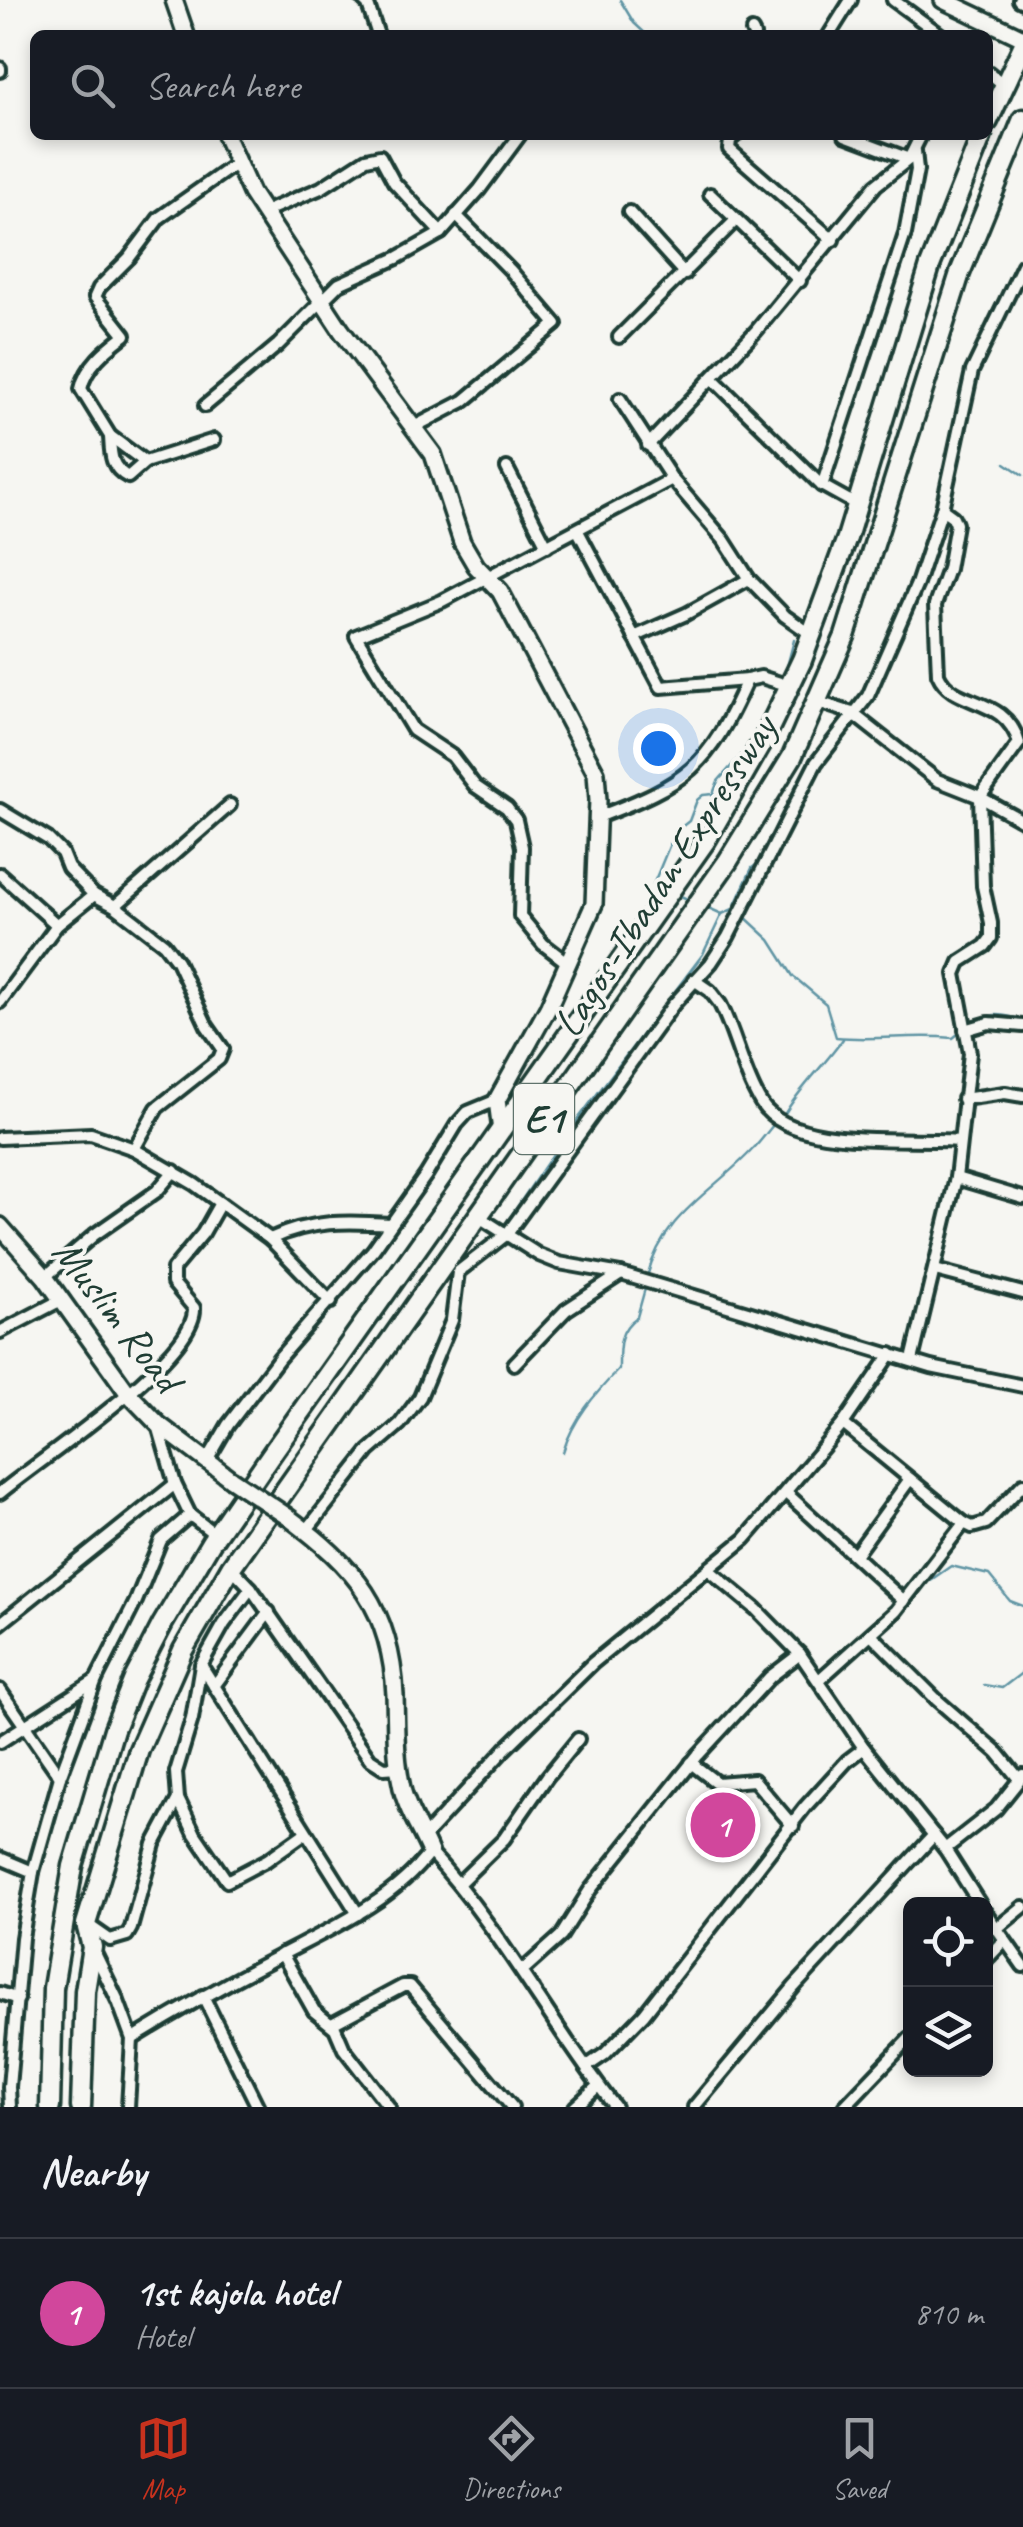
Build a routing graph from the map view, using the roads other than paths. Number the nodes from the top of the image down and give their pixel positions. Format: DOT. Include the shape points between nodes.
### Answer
graph roads {
  1 [pos="174,0"];
  2 [pos="363,0"];
  3 [pos="851,0"];
  4 [pos="894,0"];
  5 [pos="943,0"];
  6 [pos="184,30"];
  7 [pos="376,30"];
  8 [pos="833,30"];
  9 [pos="934,30"];
  10 [pos="1023,38"];
  11 [pos="1023,46"];
  12 [pos="993,76"];
  13 [pos="1004,86"];
  14 [pos="993,110"];
  15 [pos="1023,119"];
  16 [pos="227,140"];
  17 [pos="516,140"];
  18 [pos="730,140"];
  19 [pos="859,140"];
  20 [pos="919,140"];
  21 [pos="980,140"];
  22 [pos="912,154"];
  23 [pos="237,163"];
  24 [pos="710,194"];
  25 [pos="264,212"];
  26 [pos="630,212"];
  27 [pos="456,215"];
  28 [pos="736,220"];
  29 [pos="441,233"];
  30 [pos="833,240"];
  31 [pos="1023,265"];
  32 [pos="685,274"];
  33 [pos="800,281"];
  34 [pos="322,299"];
  35 [pos="619,338"];
  36 [pos="712,378"];
  37 [pos="620,399"];
  38 [pos="205,406"];
  39 [pos="412,428"];
  40 [pos="110,436"];
  41 [pos="214,440"];
  42 [pos="648,445"];
  43 [pos="144,462"];
  44 [pos="507,468"];
  45 [pos="672,479"];
  46 [pos="822,486"];
  47 [pos="856,505"];
  48 [pos="942,509"];
  49 [pos="578,531"];
  50 [pos="547,546"];
  51 [pos="487,576"];
  52 [pos="749,579"];
  53 [pos="812,635"];
  54 [pos="634,637"];
  55 [pos="747,680"];
  56 [pos="790,686"];
  57 [pos="818,702"];
  58 [pos="852,713"];
  59 [pos="980,797"];
  60 [pos="230,805"];
  61 [pos="0,810"];
  62 [pos="598,817"];
  63 [pos="1023,821"];
  64 [pos="0,874"];
  65 [pos="94,895"];
  66 [pos="116,906"];
  67 [pos="57,925"];
  68 [pos="569,964"];
  69 [pos="694,980"];
  70 [pos="0,1002"];
  71 [pos="1023,1026"];
  72 [pos="966,1030"];
  73 [pos="1023,1096"];
  74 [pos="963,1099"];
  75 [pos="497,1100"];
  76 [pos="502,1131"];
  77 [pos="0,1138"];
  78 [pos="960,1141"];
  79 [pos="134,1149"];
  80 [pos="174,1171"];
  81 [pos="956,1178"];
  82 [pos="1023,1198"];
  83 [pos="220,1203"];
  84 [pos="476,1216"];
  85 [pos="391,1224"];
  86 [pos="0,1226"];
  87 [pos="507,1234"];
  88 [pos="270,1239"];
  89 [pos="934,1270"];
  90 [pos="621,1274"];
  91 [pos="46,1277"];
  92 [pos="1023,1293"];
  93 [pos="62,1299"];
  94 [pos="331,1302"];
  95 [pos="0,1332"];
  96 [pos="891,1354"];
  97 [pos="912,1360"];
  98 [pos="514,1364"];
  99 [pos="1023,1386"];
  100 [pos="128,1393"];
  101 [pos="158,1424"];
  102 [pos="843,1424"];
  103 [pos="207,1461"];
  104 [pos="910,1479"];
  105 [pos="175,1484"];
  106 [pos="1023,1484"];
  107 [pos="0,1493"];
  108 [pos="786,1494"];
  109 [pos="190,1515"];
  110 [pos="964,1523"];
  111 [pos="306,1530"];
  112 [pos="216,1535"];
  113 [pos="855,1555"];
  114 [pos="231,1567"];
  115 [pos="709,1570"];
  116 [pos="252,1588"];
  117 [pos="904,1602"];
  118 [pos="269,1612"];
  119 [pos="0,1624"];
  120 [pos="871,1634"];
  121 [pos="800,1654"];
  122 [pos="200,1665"];
  123 [pos="96,1680"];
  124 [pos="819,1680"];
  125 [pos="214,1686"];
  126 [pos="0,1690"];
  127 [pos="26,1724"];
  128 [pos="578,1739"];
  129 [pos="0,1742"];
  130 [pos="864,1748"];
  131 [pos="691,1763"];
  132 [pos="398,1767"];
  133 [pos="60,1777"];
  134 [pos="1021,1777"];
  135 [pos="178,1799"];
  136 [pos="793,1826"];
  137 [pos="306,1833"];
  138 [pos="934,1835"];
  139 [pos="427,1844"];
  140 [pos="945,1848"];
  141 [pos="0,1858"];
  142 [pos="32,1872"];
  143 [pos="458,1884"];
  144 [pos="976,1897"];
  145 [pos="1023,1907"];
  146 [pos="358,1914"];
  147 [pos="86,1924"];
  148 [pos="993,1925"];
  149 [pos="996,1930"];
  150 [pos="1003,1942"];
  151 [pos="92,1947"];
  152 [pos="993,1953"];
  153 [pos="282,1954"];
  154 [pos="1023,1966"];
  155 [pos="522,1971"];
  156 [pos="0,1993"];
  157 [pos="203,1996"];
  158 [pos="18,1998"];
  159 [pos="332,2024"];
  160 [pos="132,2039"];
  161 [pos="903,2046"];
  162 [pos="586,2067"];
  163 [pos="598,2086"];
  164 [pos="4,2089"];
  165 [pos="852,2104"];
  166 [pos="10,2107"];
  167 [pos="50,2107"];
  168 [pos="81,2107"];
  169 [pos="128,2107"];
  170 [pos="258,2107"];
  171 [pos="389,2107"];
  172 [pos="512,2107"];
  173 [pos="575,2107"];
  174 [pos="615,2107"];
  175 [pos="694,2107"];
  1 -- 6 [label="street"];
  2 -- 7 [label="street"];
  3 -- 8 [label="street"];
  4 -- 9 [label="street"];
  5 -- 10 [label="street"];
  11 -- 13 [label="highway"];
  12 -- 13 [label="street"];
  13 -- 14 [label="highway"];
  15 -- 57 [label="highway, Lagos-Ibadan Expressway / E1" via="960,273 869,566"];
  16 -- 23 [label="street"];
  17 -- 27 [label="street"];
  18 -- 30 [label="street" via="730,149"];
  19 -- 22 [label="street"];
  20 -- 22 [label="street"];
  21 -- 47 [label="highway, Lagos-Ibadan Expressway / E1" via="924,283"];
  22 -- 30 [label="street" via="876,185"];
  22 -- 46 [label="street" via="917,170 905,234"];
  23 -- 25 [label="street"];
  23 -- 40 [label="street" via="160,218 99,288 95,298 125,335 84,376 81,389"];
  24 -- 28 [label="street"];
  25 -- 29 [label="street" via="380,156 394,182"];
  25 -- 34 [label="street"];
  26 -- 32 [label="street"];
  27 -- 29 [label="street"];
  27 -- 39 [label="street" via="556,324 464,401"];
  28 -- 32 [label="street"];
  28 -- 33 [label="street"];
  29 -- 34 [label="street"];
  30 -- 33 [label="street"];
  31 -- 48 [label="street" via="972,371"];
  32 -- 35 [label="street"];
  33 -- 36 [label="street"];
  34 -- 38 [label="street"];
  34 -- 39 [label="street"];
  36 -- 42 [label="street"];
  36 -- 46 [label="street"];
  37 -- 42 [label="street"];
  39 -- 51 [label="street" via="433,454 462,542"];
  40 -- 43 [label="street"];
  40 -- 43 [label="street" via="120,472 128,477"];
  41 -- 43 [label="street"];
  42 -- 45 [label="street"];
  44 -- 50 [label="street"];
  45 -- 49 [label="street"];
  45 -- 52 [label="street"];
  46 -- 47 [label="street"];
  47 -- 53 [label="highway, Lagos-Ibadan Expressway / E1"];
  48 -- 58 [label="street" via="868,696"];
  48 -- 59 [label="street" via="956,524 936,604 938,674 942,683 1014,724 1020,743"];
  49 -- 50 [label="street"];
  49 -- 54 [label="street"];
  50 -- 51 [label="street"];
  51 -- 62 [label="street" via="596,773"];
  51 -- 68 [label="street" via="356,636 413,730 452,756 516,820 520,916"];
  52 -- 53 [label="street"];
  52 -- 54 [label="street"];
  53 -- 56 [label="highway, Lagos-Ibadan Expressway / E1"];
  54 -- 55 [label="street" via="660,687"];
  55 -- 56 [label="street" via="761,676"];
  55 -- 62 [label="street" via="710,751 678,782"];
  56 -- 76 [label="highway, Lagos-Ibadan Expressway / E1" via="706,840"];
  57 -- 58 [label="street"];
  57 -- 84 [label="highway, Lagos-Ibadan Expressway / E1" via="728,860"];
  58 -- 59 [label="street" via="937,780"];
  58 -- 69 [label="street" via="798,794 728,938"];
  59 -- 63 [label="street"];
  59 -- 72 [label="street" via="982,886 991,923 986,946 960,962 955,974"];
  60 -- 66 [label="street"];
  61 -- 65 [label="street" via="48,839"];
  62 -- 68 [label="street" via="594,904"];
  64 -- 67 [label="street"];
  65 -- 66 [label="street"];
  65 -- 67 [label="street"];
  66 -- 79 [label="street" via="177,961 222,1050 158,1108"];
  67 -- 70 [label="street"];
  68 -- 75 [label="street"];
  69 -- 78 [label="street" via="720,1004 762,1105 785,1124 820,1134"];
  69 -- 87 [label="street"];
  71 -- 72 [label="street" via="989,1023"];
  72 -- 74 [label="street"];
  73 -- 74 [label="street"];
  74 -- 78 [label="street"];
  75 -- 76 [label="street"];
  75 -- 85 [label="street" via="457,1124"];
  76 -- 112 [label="highway, Lagos-Ibadan Expressway / E1"];
  77 -- 79 [label="street" via="91,1134"];
  78 -- 81 [label="street"];
  79 -- 80 [label="street"];
  80 -- 83 [label="street"];
  80 -- 91 [label="street"];
  81 -- 82 [label="street"];
  81 -- 89 [label="street"];
  83 -- 88 [label="street"];
  83 -- 100 [label="street" via="173,1270 174,1283 194,1308 193,1324"];
  84 -- 87 [label="street"];
  84 -- 114 [label="highway, Lagos-Ibadan Expressway / E1"];
  85 -- 88 [label="street" via="318,1222"];
  85 -- 94 [label="street"];
  86 -- 91 [label="street, Muslim Road"];
  87 -- 90 [label="street" via="559,1263"];
  87 -- 111 [label="street" via="458,1272 452,1320 420,1397"];
  88 -- 94 [label="street"];
  89 -- 92 [label="street"];
  89 -- 97 [label="street"];
  90 -- 96 [label="street"];
  90 -- 98 [label="street" via="566,1310"];
  91 -- 93 [label="street, Muslim Road"];
  93 -- 95 [label="street"];
  93 -- 100 [label="street, Muslim Road"];
  94 -- 103 [label="street" via="278,1358"];
  96 -- 97 [label="street"];
  96 -- 102 [label="street"];
  97 -- 99 [label="street"];
  100 -- 101 [label="street, Muslim Road"];
  100 -- 107 [label="street"];
  101 -- 103 [label="street, Muslim Road"];
  101 -- 105 [label="street"];
  102 -- 104 [label="street"];
  102 -- 108 [label="street"];
  103 -- 111 [label="street, Muslim Road, bridge"];
  104 -- 110 [label="street"];
  104 -- 113 [label="street"];
  105 -- 109 [label="street"];
  105 -- 119 [label="street"];
  106 -- 110 [label="street" via="986,1523"];
  108 -- 113 [label="street"];
  108 -- 115 [label="street"];
  109 -- 112 [label="street"];
  109 -- 123 [label="street" via="161,1540"];
  110 -- 117 [label="street"];
  111 -- 132 [label="street, Muslim Road" via="357,1578 381,1620"];
  112 -- 167 [label="highway, Lagos-Ibadan Expressway / E1" via="134,1678 84,1822 53,1988"];
  113 -- 117 [label="street"];
  114 -- 116 [label="street"];
  114 -- 147 [label="highway, Lagos-Ibadan Expressway / E1" via="183,1650 139,1750"];
  115 -- 121 [label="street"];
  115 -- 139 [label="street" via="593,1663 505,1749"];
  116 -- 118 [label="street"];
  116 -- 122 [label="street"];
  117 -- 120 [label="street"];
  118 -- 125 [label="street"];
  118 -- 132 [label="street" via="370,1759"];
  120 -- 124 [label="street"];
  120 -- 134 [label="street"];
  121 -- 124 [label="street"];
  121 -- 131 [label="street"];
  122 -- 125 [label="street"];
  122 -- 135 [label="street" via="176,1772"];
  123 -- 127 [label="street"];
  123 -- 133 [label="street"];
  124 -- 130 [label="street"];
  125 -- 137 [label="street"];
  126 -- 127 [label="street"];
  127 -- 129 [label="street"];
  127 -- 133 [label="street"];
  128 -- 143 [label="street" via="504,1840"];
  130 -- 136 [label="street" via="825,1783"];
  130 -- 138 [label="street"];
  131 -- 136 [label="street" via="717,1783 754,1780"];
  131 -- 155 [label="street" via="561,1936"];
  132 -- 139 [label="street, Muslim Road"];
  133 -- 142 [label="street"];
  134 -- 140 [label="street" via="996,1810"];
  135 -- 137 [label="street" via="227,1881"];
  135 -- 147 [label="street" via="154,1844 128,1935 110,1940"];
  136 -- 162 [label="street" via="624,2038"];
  137 -- 146 [label="street"];
  138 -- 140 [label="street"];
  138 -- 175 [label="street"];
  139 -- 143 [label="street"];
  139 -- 146 [label="street" via="412,1876"];
  140 -- 144 [label="street"];
  141 -- 142 [label="street"];
  142 -- 158 [label="street"];
  143 -- 155 [label="street"];
  145 -- 149 [label="street"];
  146 -- 153 [label="street"];
  147 -- 151 [label="highway"];
  148 -- 149 [label="street"];
  149 -- 150 [label="street"];
  150 -- 152 [label="street"];
  150 -- 154 [label="street"];
  151 -- 160 [label="street"];
  151 -- 168 [label="highway"];
  153 -- 157 [label="street"];
  153 -- 159 [label="street" via="314,2011"];
  155 -- 162 [label="street"];
  156 -- 158 [label="street"];
  157 -- 160 [label="street"];
  157 -- 170 [label="street"];
  158 -- 164 [label="street"];
  159 -- 171 [label="street"];
  159 -- 172 [label="street" via="410,1986"];
  160 -- 169 [label="street"];
  161 -- 165 [label="street"];
  162 -- 163 [label="street"];
  163 -- 173 [label="street"];
  163 -- 174 [label="street"];
  164 -- 166 [label="street"];
}
